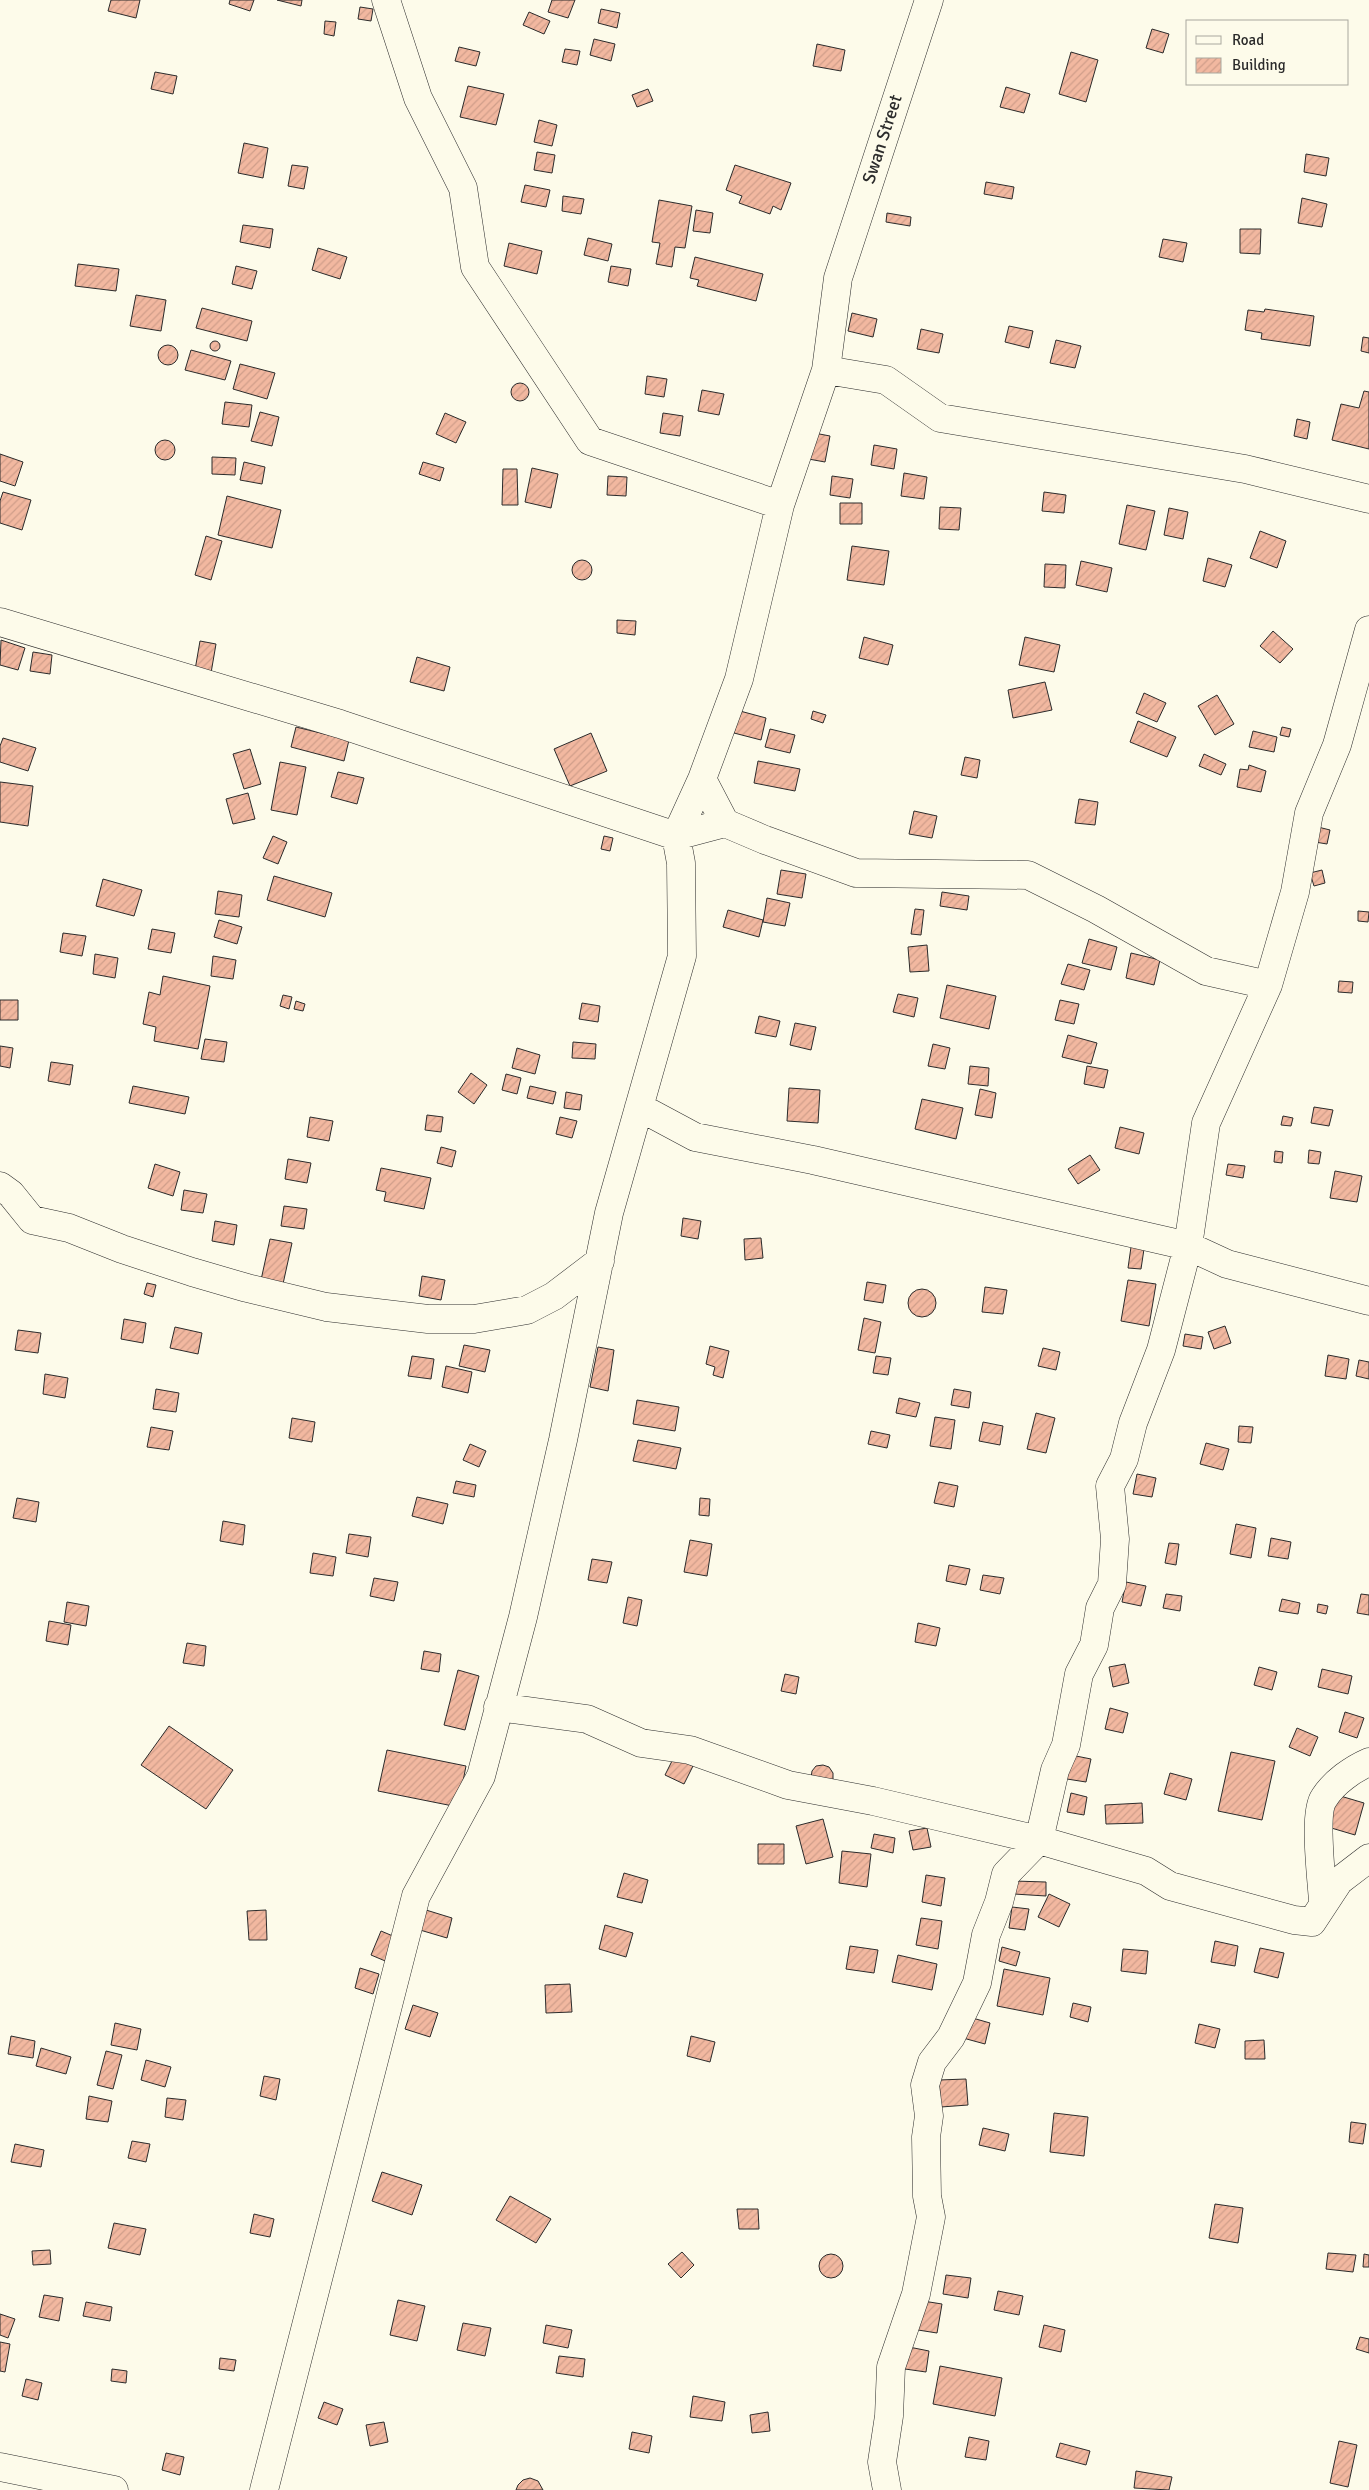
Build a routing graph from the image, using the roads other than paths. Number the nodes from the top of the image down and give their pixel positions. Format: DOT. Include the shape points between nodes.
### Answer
graph roads {
  1 [pos="386,0"];
  2 [pos="929,0"];
  3 [pos="826,370"];
  4 [pos="1369,499"];
  5 [pos="780,505"];
  6 [pos="0,622"];
  7 [pos="1369,630"];
  8 [pos="702,778"];
  9 [pos="726,823"];
  10 [pos="676,836"];
  11 [pos="1268,985"];
  12 [pos="639,1107"];
  13 [pos="0,1186"];
  14 [pos="1188,1246"];
  15 [pos="600,1261"];
  16 [pos="1369,1301"];
  17 [pos="498,1707"];
  18 [pos="1369,1762"];
  19 [pos="1039,1840"];
  20 [pos="1369,1858"];
  21 [pos="1323,1902"];
  22 [pos="0,2468"];
  23 [pos="114,2490"];
  24 [pos="264,2490"];
  25 [pos="887,2490"];
  1 -- 5 [label="street" via="418,98 463,188 475,267 590,441"];
  2 -- 3 [label="street, Swan Street" via="838,278"];
  3 -- 4 [label="street" via="886,380 940,418 1245,469"];
  3 -- 5 [label="street, Swan Street"];
  5 -- 8 [label="street, Swan Street" via="739,679"];
  6 -- 10 [label="street" via="340,724"];
  7 -- 11 [label="street" via="1337,744 1309,813 1295,892"];
  8 -- 9 [label="street"];
  8 -- 10 [label="street, Swan Street"];
  9 -- 10 [label="street"];
  9 -- 11 [label="street" via="856,873 1028,875 1096,908 1206,971"];
  10 -- 12 [label="street" via="681,864 682,956"];
  11 -- 14 [label="street" via="1206,1123"];
  12 -- 14 [label="street" via="694,1137 822,1162"];
  12 -- 15 [label="street" via="609,1213"];
  13 -- 15 [label="street" via="11,1194 32,1220 69,1228 201,1275 326,1307 428,1319 474,1319 527,1310 554,1296"];
  14 -- 16 [label="street" via="1227,1264"];
  14 -- 19 [label="street" via="1161,1350 1133,1423 1124,1459 1110,1486 1115,1539 1112,1584 1100,1608 1094,1645 1079,1674 1066,1745 1055,1770"];
  15 -- 17 [label="street" via="523,1617"];
  17 -- 19 [label="street" via="587,1719 641,1743 690,1750 788,1785 874,1801"];
  17 -- 24 [label="street" via="481,1776 416,1896"];
  18 -- 21 [label="street" via="1352,1769 1323,1799 1318,1836"];
  19 -- 21 [label="street" via="1146,1871 1170,1886 1294,1920 1312,1922"];
  19 -- 25 [label="street" via="1006,1874 986,1935 977,1983 951,2038 932,2062 925,2085 929,2116 927,2196 931,2217 916,2294 891,2367 889,2416 882,2462"];
  20 -- 21 [label="street" via="1339,1881"];
  22 -- 23 [label="street"];
}
